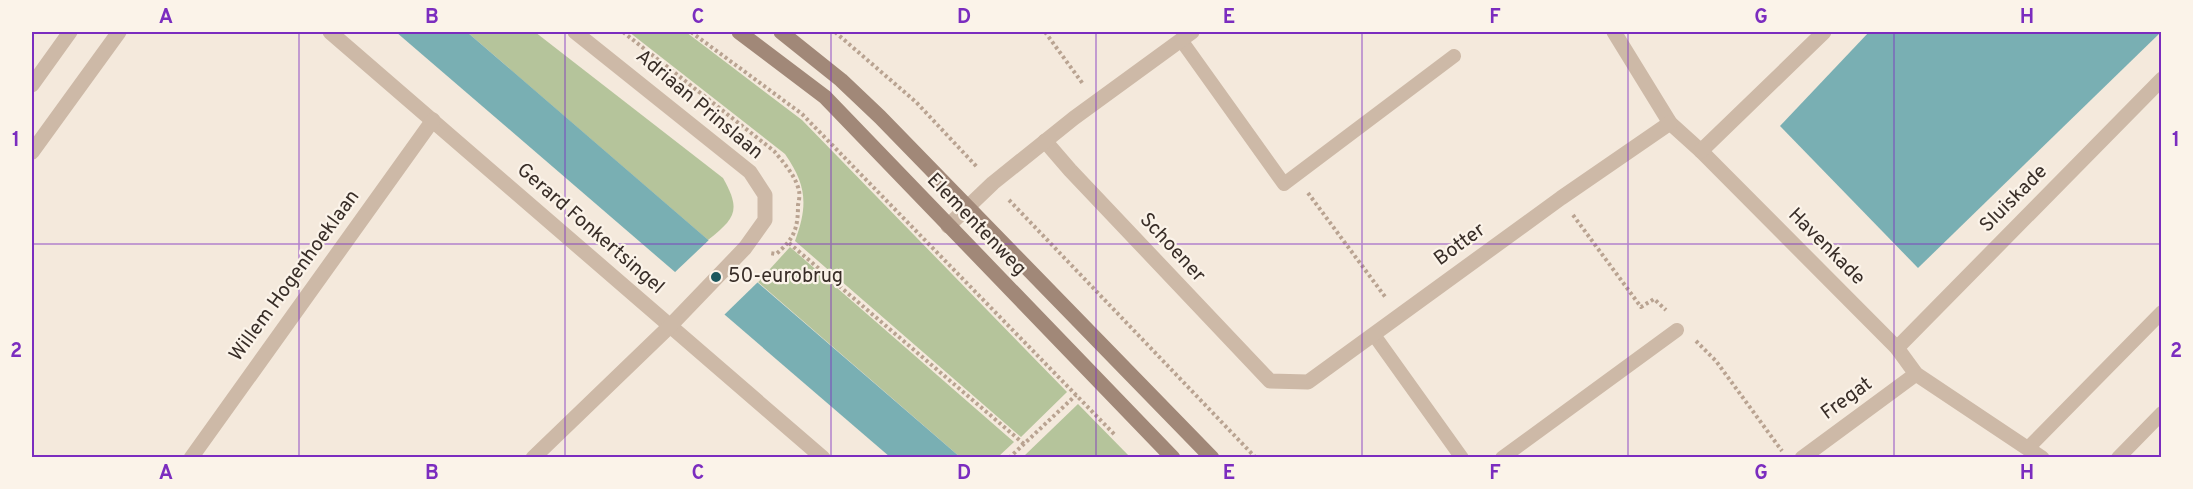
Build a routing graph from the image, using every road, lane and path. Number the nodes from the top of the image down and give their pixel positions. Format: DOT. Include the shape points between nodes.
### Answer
graph roads {
  1 [pos="70,32"];
  2 [pos="119,32"];
  3 [pos="330,32"];
  4 [pos="575,32"];
  5 [pos="691,32"];
  6 [pos="739,32"];
  7 [pos="781,32"];
  8 [pos="836,32"];
  9 [pos="1045,32"];
  10 [pos="1614,32"];
  11 [pos="1824,32"];
  12 [pos="1186,36"];
  13 [pos="1454,56"];
  14 [pos="2162,79"];
  15 [pos="32,85"];
  16 [pos="1096,102"];
  17 [pos="433,120"];
  18 [pos="1670,123"];
  19 [pos="1045,141"];
  20 [pos="1701,151"];
  21 [pos="32,152"];
  22 [pos="1295,176"];
  23 [pos="993,183"];
  24 [pos="968,207"];
  25 [pos="948,226"];
  26 [pos="789,243"];
  27 [pos="2162,312"];
  28 [pos="1401,315"];
  29 [pos="670,326"];
  30 [pos="1677,330"];
  31 [pos="1374,335"];
  32 [pos="1897,348"];
  33 [pos="1917,374"];
  34 [pos="1270,381"];
  35 [pos="1076,395"];
  36 [pos="2162,413"];
  37 [pos="1121,442"];
  38 [pos="1024,444"];
  39 [pos="2028,448"];
  40 [pos="191,458"];
  41 [pos="533,458"];
  42 [pos="823,458"];
  43 [pos="1009,458"];
  44 [pos="1173,458"];
  45 [pos="1212,458"];
  46 [pos="1256,458"];
  47 [pos="1462,458"];
  48 [pos="1502,458"];
  49 [pos="1802,458"];
  50 [pos="2042,458"];
  51 [pos="2118,458"];
  1 -- 15 [label="street"];
  2 -- 21 [label="street"];
  3 -- 17 [label="street, Gerard Fonkertsingel"];
  4 -- 29 [label="street, Adriaan Prinslaan" via="750,172 765,195 765,220 745,248"];
  5 -- 35 [label="path" via="802,114"];
  6 -- 25 [label="street, Elementenweg" via="825,97"];
  7 -- 24 [label="street, Elementenweg" via="841,80"];
  8 -- 23 [label="path, Elementenweg" via="916,102"];
  9 -- 16 [label="path"];
  10 -- 18 [label="street, Havenkade"];
  11 -- 20 [label="street"];
  12 -- 16 [label="street"];
  12 -- 22 [label="lane" via="1284,184"];
  13 -- 22 [label="lane"];
  14 -- 32 [label="street, Sluiskade"];
  16 -- 19 [label="street"];
  17 -- 29 [label="street, Gerard Fonkertsingel"];
  17 -- 40 [label="street, Willem Hogenhoeklaan"];
  18 -- 20 [label="street, Havenkade"];
  18 -- 28 [label="street, Botter"];
  19 -- 23 [label="street"];
  19 -- 34 [label="street, Schoener"];
  20 -- 32 [label="street, Havenkade"];
  22 -- 28 [label="path"];
  23 -- 24 [label="street"];
  23 -- 46 [label="path, Elementenweg"];
  24 -- 25 [label="street"];
  24 -- 45 [label="street, Elementenweg"];
  25 -- 44 [label="street, Elementenweg"];
  26 -- 38 [label="path"];
  27 -- 39 [label="lane"];
  28 -- 31 [label="street, Botter"];
  29 -- 41 [label="street, Adriaan Prinslaan"];
  29 -- 42 [label="street, Gerard Fonkertsingel"];
  30 -- 48 [label="lane"];
  31 -- 34 [label="street, Botter" via="1308,382"];
  31 -- 47 [label="lane"];
  32 -- 33 [label="street, Havenkade"];
  33 -- 39 [label="street, Havenkade"];
  33 -- 49 [label="street, Fregat"];
  35 -- 37 [label="path"];
  35 -- 38 [label="path"];
  36 -- 51 [label="lane"];
  38 -- 43 [label="path"];
  39 -- 50 [label="street, Havenkade"];
}
